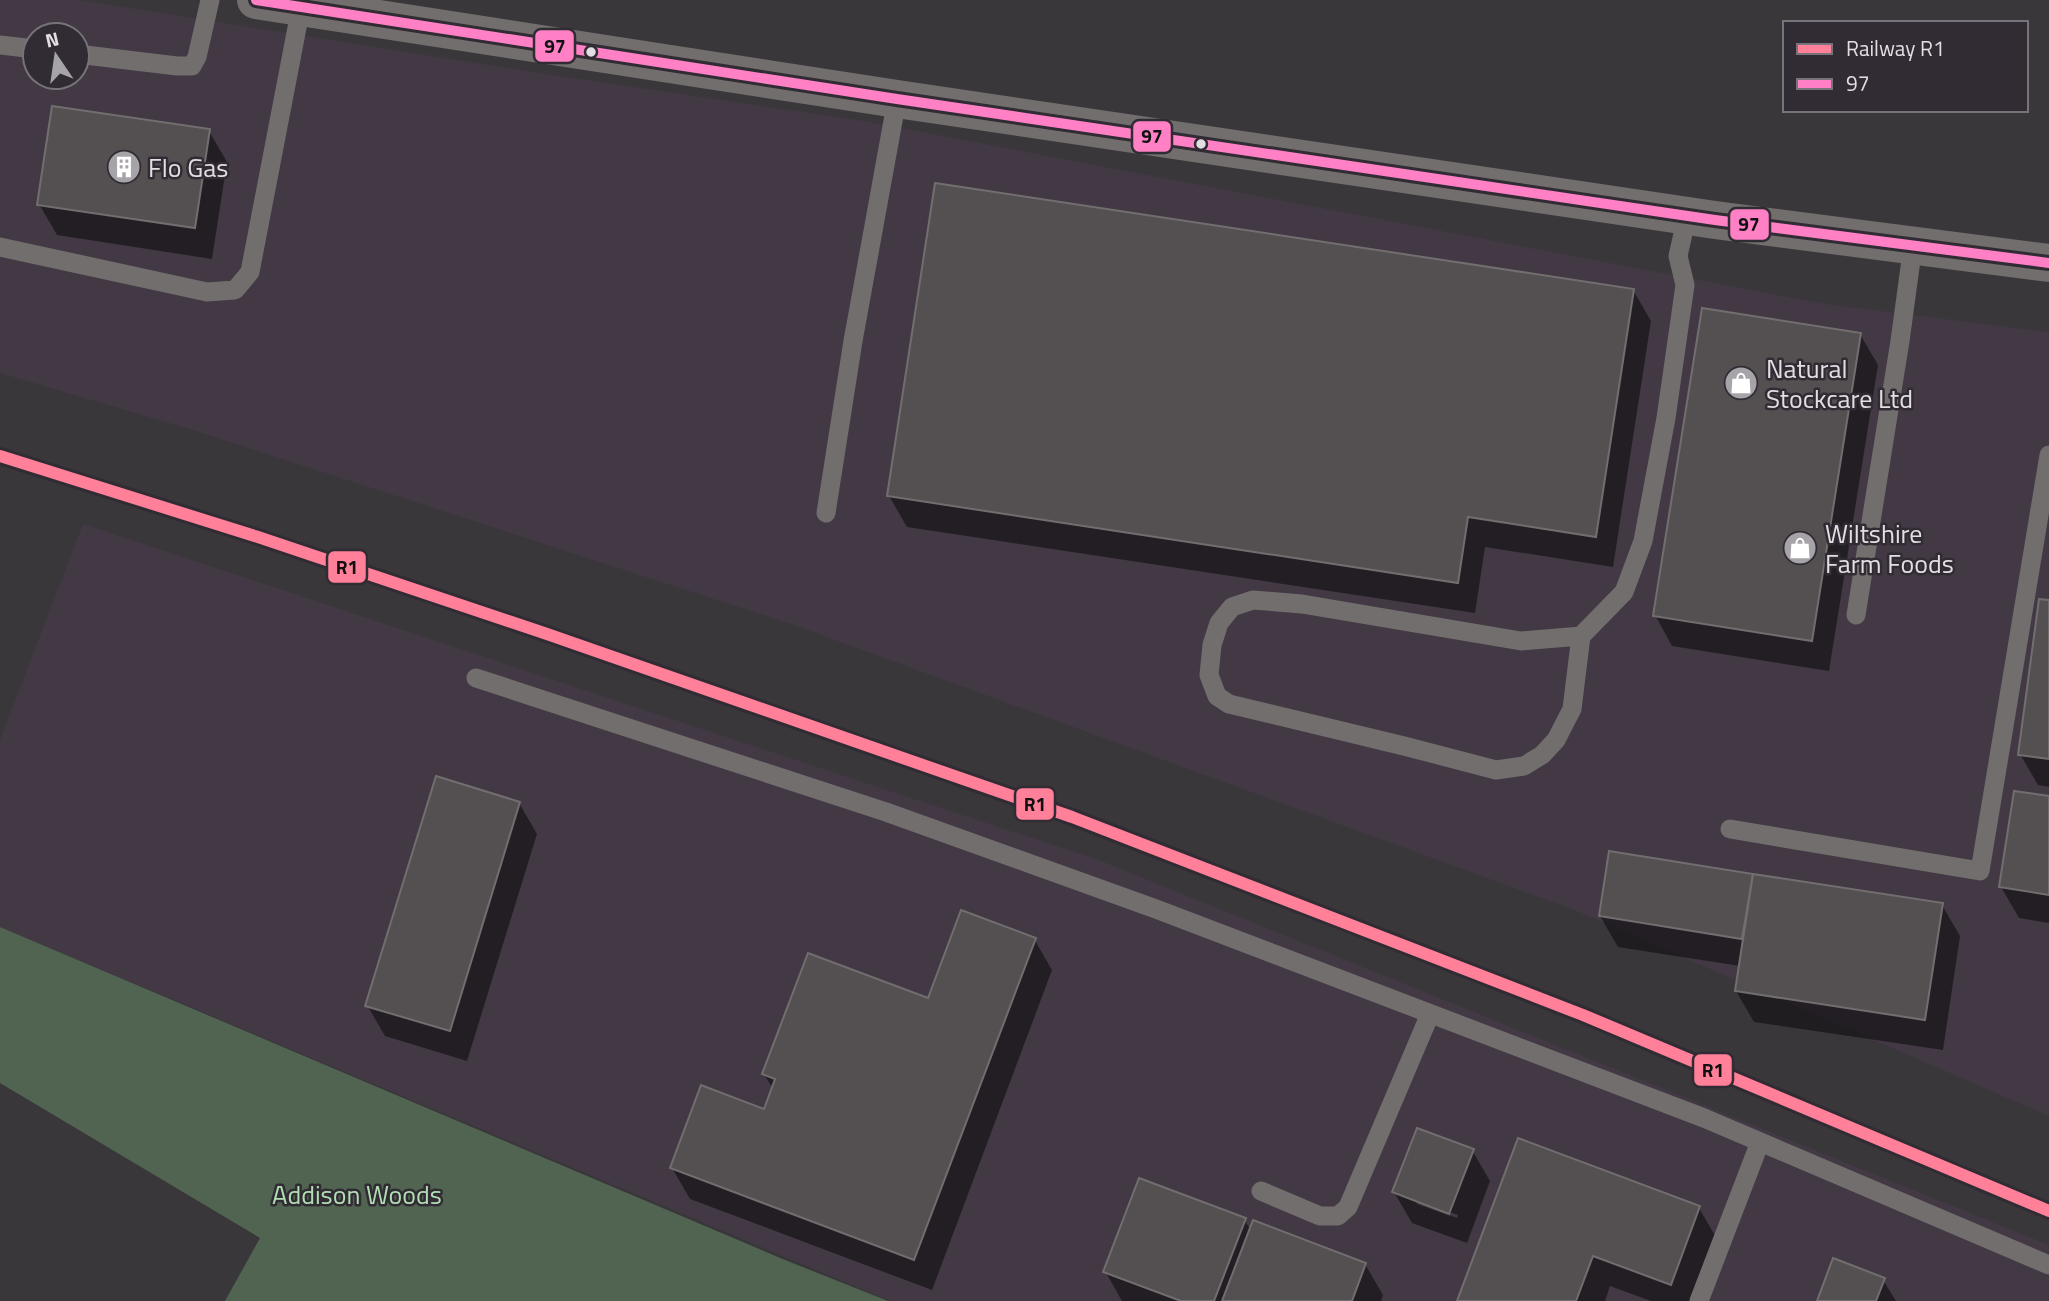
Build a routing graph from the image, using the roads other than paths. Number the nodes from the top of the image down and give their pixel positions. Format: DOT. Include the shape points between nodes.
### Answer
graph roads {
  1 [pos="210,0"];
  2 [pos="256,0"];
  3 [pos="301,7"];
  4 [pos="0,45"];
  5 [pos="21,47"];
  6 [pos="91,56"];
  7 [pos="897,99"];
  8 [pos="1686,216"];
  9 [pos="1913,245"];
  10 [pos="0,247"];
  11 [pos="2049,262"];
  12 [pos="2049,455"];
  13 [pos="826,513"];
  14 [pos="1856,615"];
  15 [pos="1581,636"];
  16 [pos="476,678"];
  17 [pos="1730,829"];
  18 [pos="1430,1014"];
  19 [pos="1760,1142"];
  20 [pos="1261,1191"];
  21 [pos="2049,1265"];
  22 [pos="1699,1301"];
  1 -- 6 [label="lane" via="192,66"];
  2 -- 3 [label="street"];
  3 -- 7 [label="street"];
  3 -- 10 [label="lane" via="250,272 235,290 207,292"];
  4 -- 5 [label="lane"];
  7 -- 8 [label="street"];
  7 -- 13 [label="lane"];
  8 -- 9 [label="street"];
  8 -- 15 [label="lane" via="1678,256 1685,285 1643,541 1624,592"];
  9 -- 11 [label="street"];
  9 -- 14 [label="lane"];
  12 -- 17 [label="lane" via="1980,872"];
  15 -- 15 [label="lane" via="1521,641 1253,600 1232,607 1219,623 1209,675 1217,696 1229,704 1496,770 1524,766 1556,740 1572,709"];
  16 -- 18 [label="lane" via="886,811"];
  18 -- 19 [label="lane"];
  18 -- 20 [label="lane" via="1348,1207 1338,1216 1320,1216"];
  19 -- 21 [label="lane"];
  19 -- 22 [label="lane"];
}
